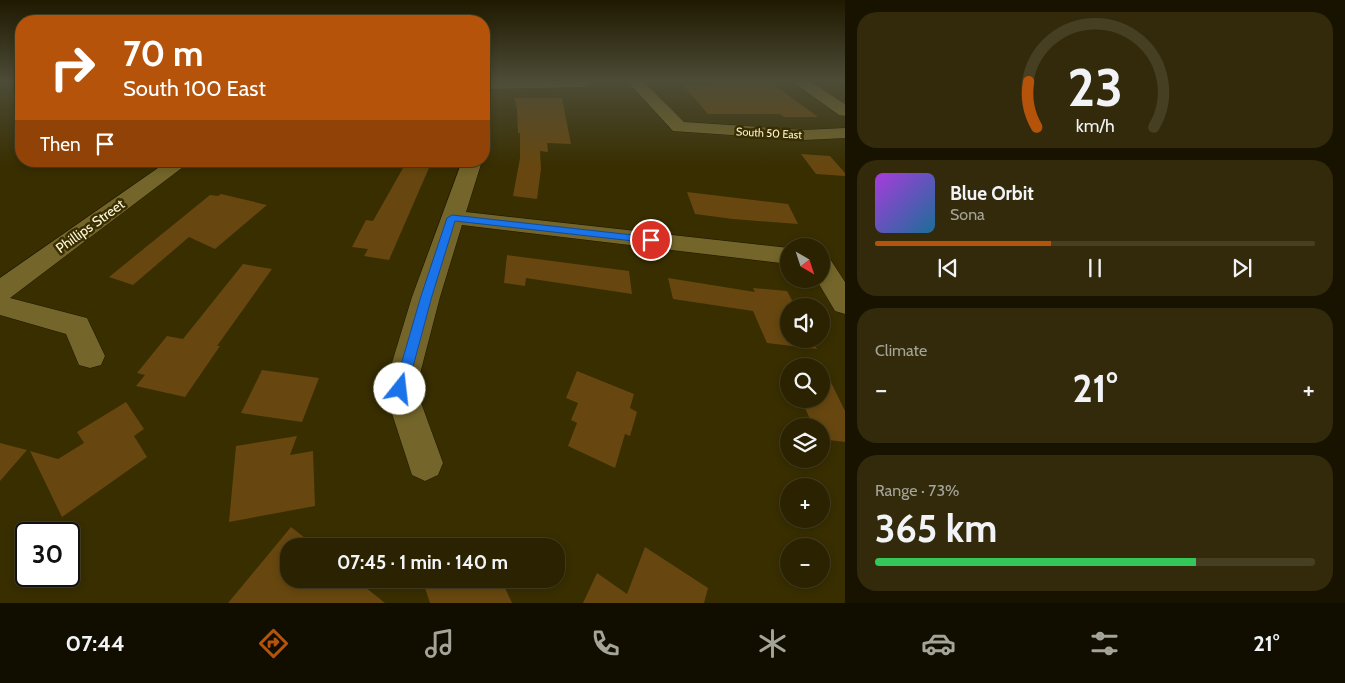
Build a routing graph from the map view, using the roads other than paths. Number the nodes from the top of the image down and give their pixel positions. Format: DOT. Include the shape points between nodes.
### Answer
graph roads {
  1 [pos="662,110"];
  2 [pos="845,133"];
  3 [pos="173,167"];
  4 [pos="470,167"];
  5 [pos="452,218"];
  6 [pos="780,255"];
  7 [pos="830,261"];
  8 [pos="845,262"];
  9 [pos="830,280"];
  10 [pos="0,291"];
  11 [pos="845,304"];
  12 [pos="0,305"];
  13 [pos="90,356"];
  14 [pos="425,463"];
  1 -- 2 [label="street, South 50 East" via="678,127 804,135"];
  3 -- 10 [label="street, Phillips Street"];
  4 -- 5 [label="street"];
  5 -- 6 [label="street"];
  5 -- 14 [label="street" via="400,389"];
  7 -- 8 [label="street"];
  9 -- 11 [label="street"];
  12 -- 13 [label="street" via="77,326"];
}
